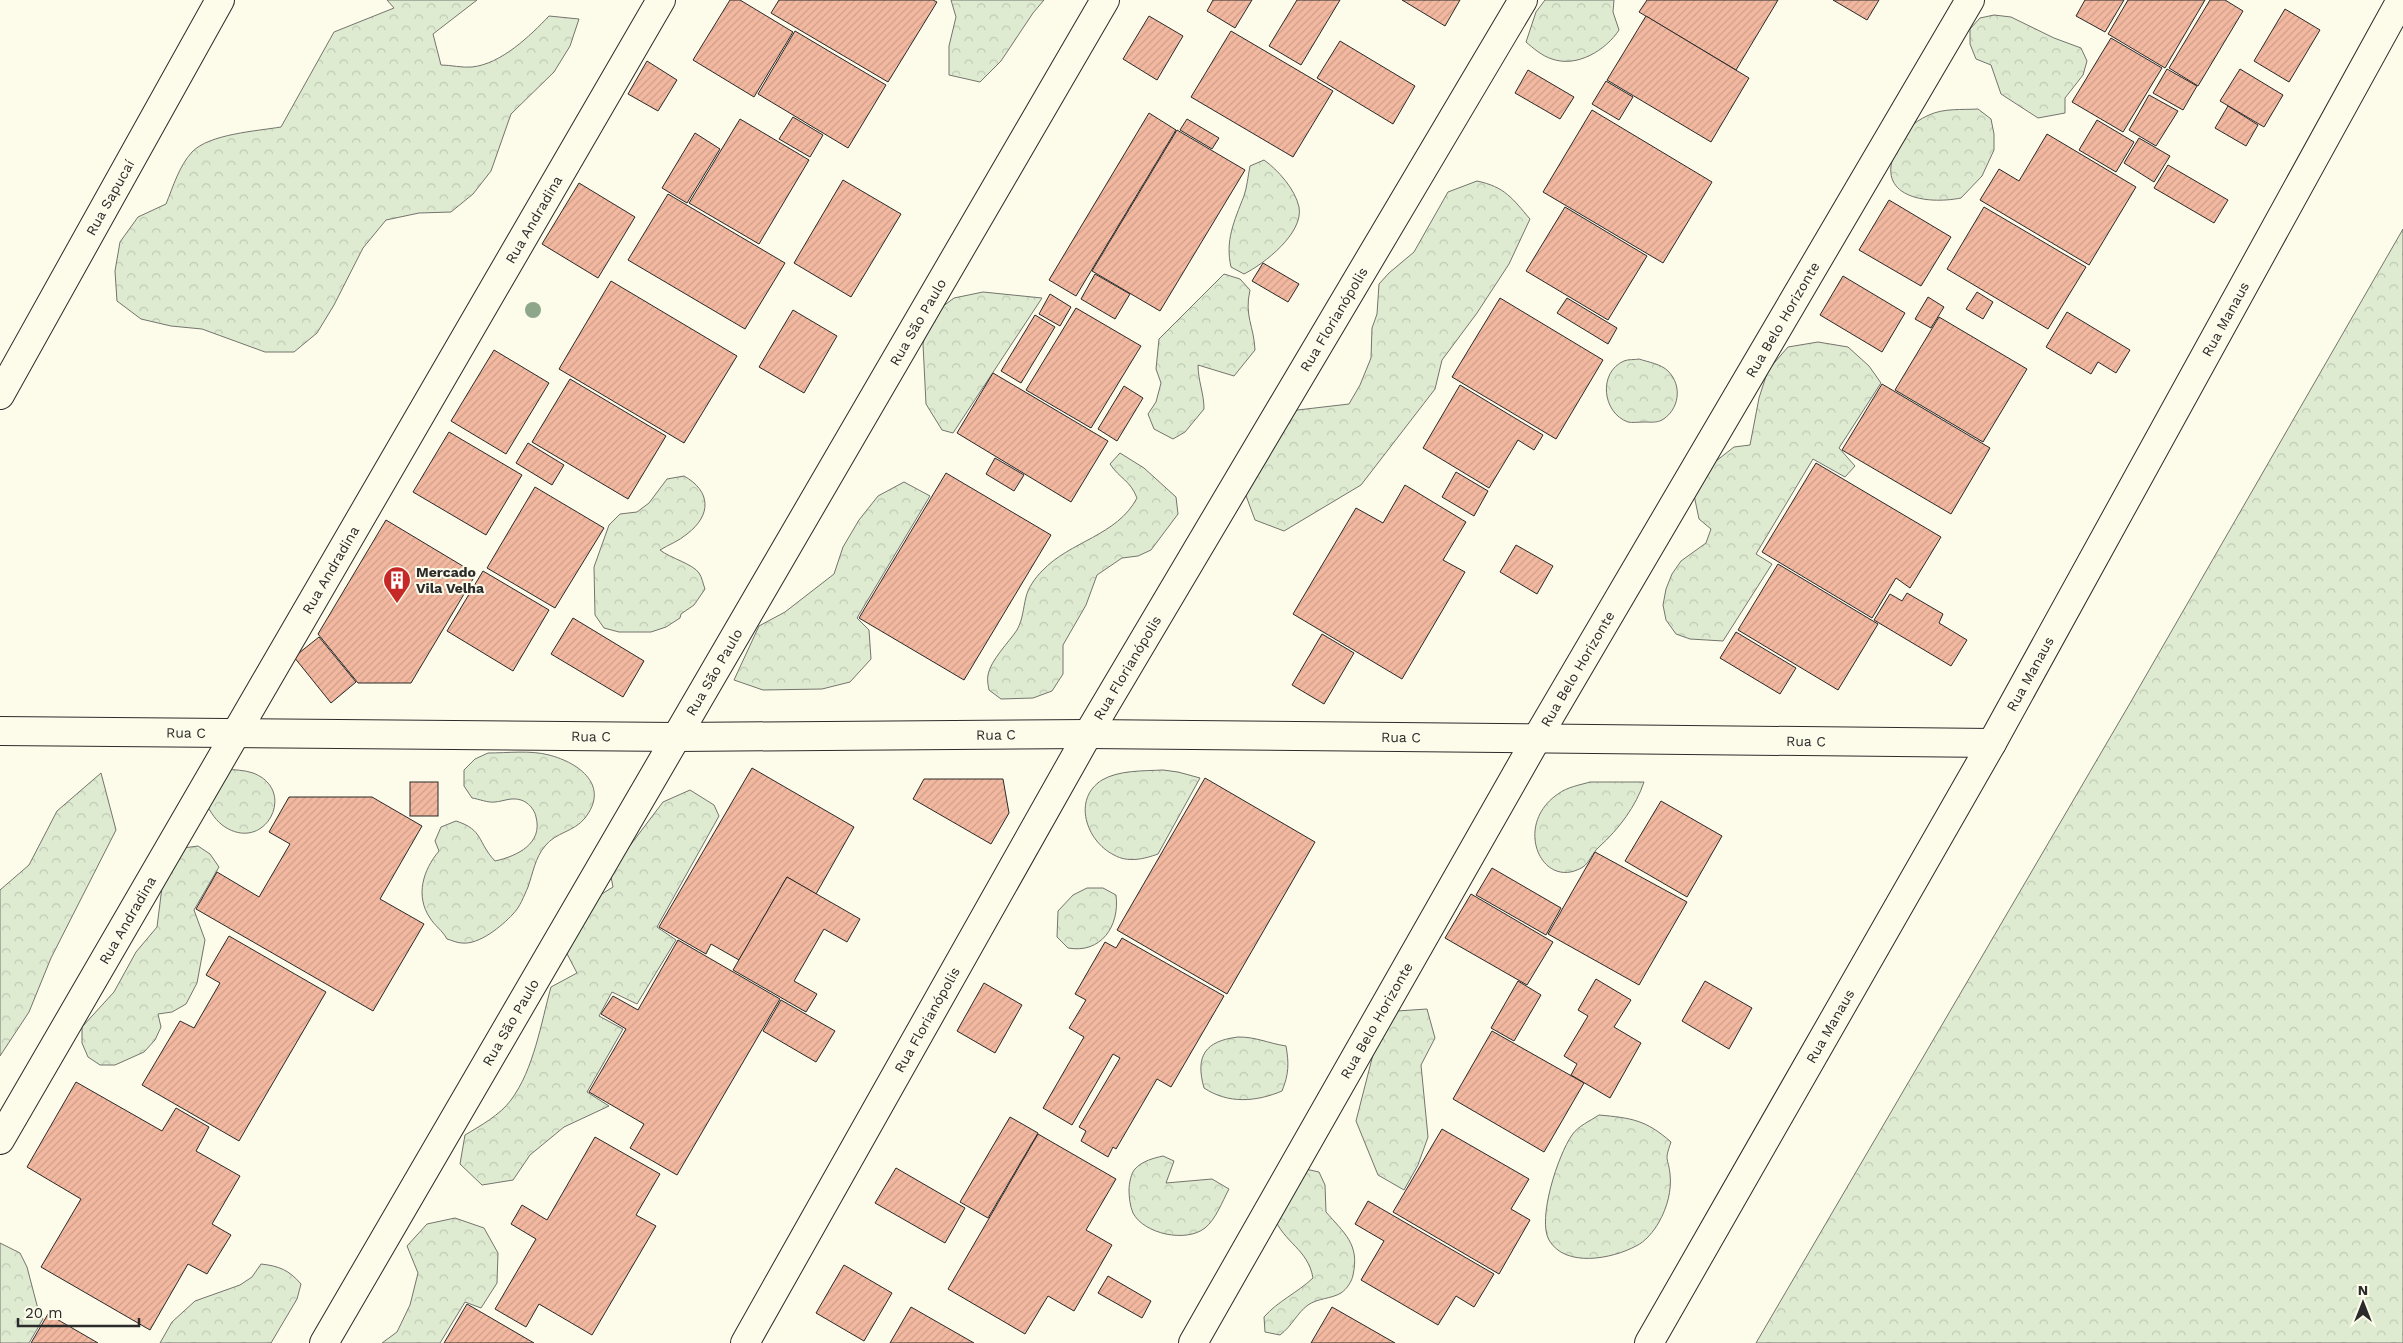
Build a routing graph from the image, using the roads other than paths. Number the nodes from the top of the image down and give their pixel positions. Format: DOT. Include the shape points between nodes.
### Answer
graph roads {
  1 [pos="220,0"];
  2 [pos="661,0"];
  3 [pos="1105,0"];
  4 [pos="1523,0"];
  5 [pos="1970,0"];
  6 [pos="2402,0"];
  7 [pos="0,395"];
  8 [pos="0,731"];
  9 [pos="235,734"];
  10 [pos="1088,734"];
  11 [pos="677,737"];
  12 [pos="1537,738"];
  13 [pos="1992,743"];
  14 [pos="0,1140"];
  15 [pos="324,1343"];
  16 [pos="746,1343"];
  17 [pos="1193,1343"];
  18 [pos="1649,1343"];
  1 -- 7 [label="street, Rua Sapucaí"];
  2 -- 9 [label="street, Rua Andradina"];
  3 -- 11 [label="street, Rua São Paulo"];
  4 -- 10 [label="street, Rua Florianópolis"];
  5 -- 12 [label="street, Rua Belo Horizonte"];
  6 -- 13 [label="street, Rua Manaus"];
  8 -- 9 [label="street, Rua C"];
  9 -- 11 [label="street, Rua C"];
  9 -- 14 [label="street, Rua Andradina"];
  10 -- 11 [label="street, Rua C"];
  10 -- 12 [label="street, Rua C"];
  10 -- 16 [label="street, Rua Florianópolis"];
  11 -- 15 [label="street, Rua São Paulo"];
  12 -- 13 [label="street, Rua C"];
  12 -- 17 [label="street, Rua Belo Horizonte"];
  13 -- 18 [label="street, Rua Manaus"];
}
